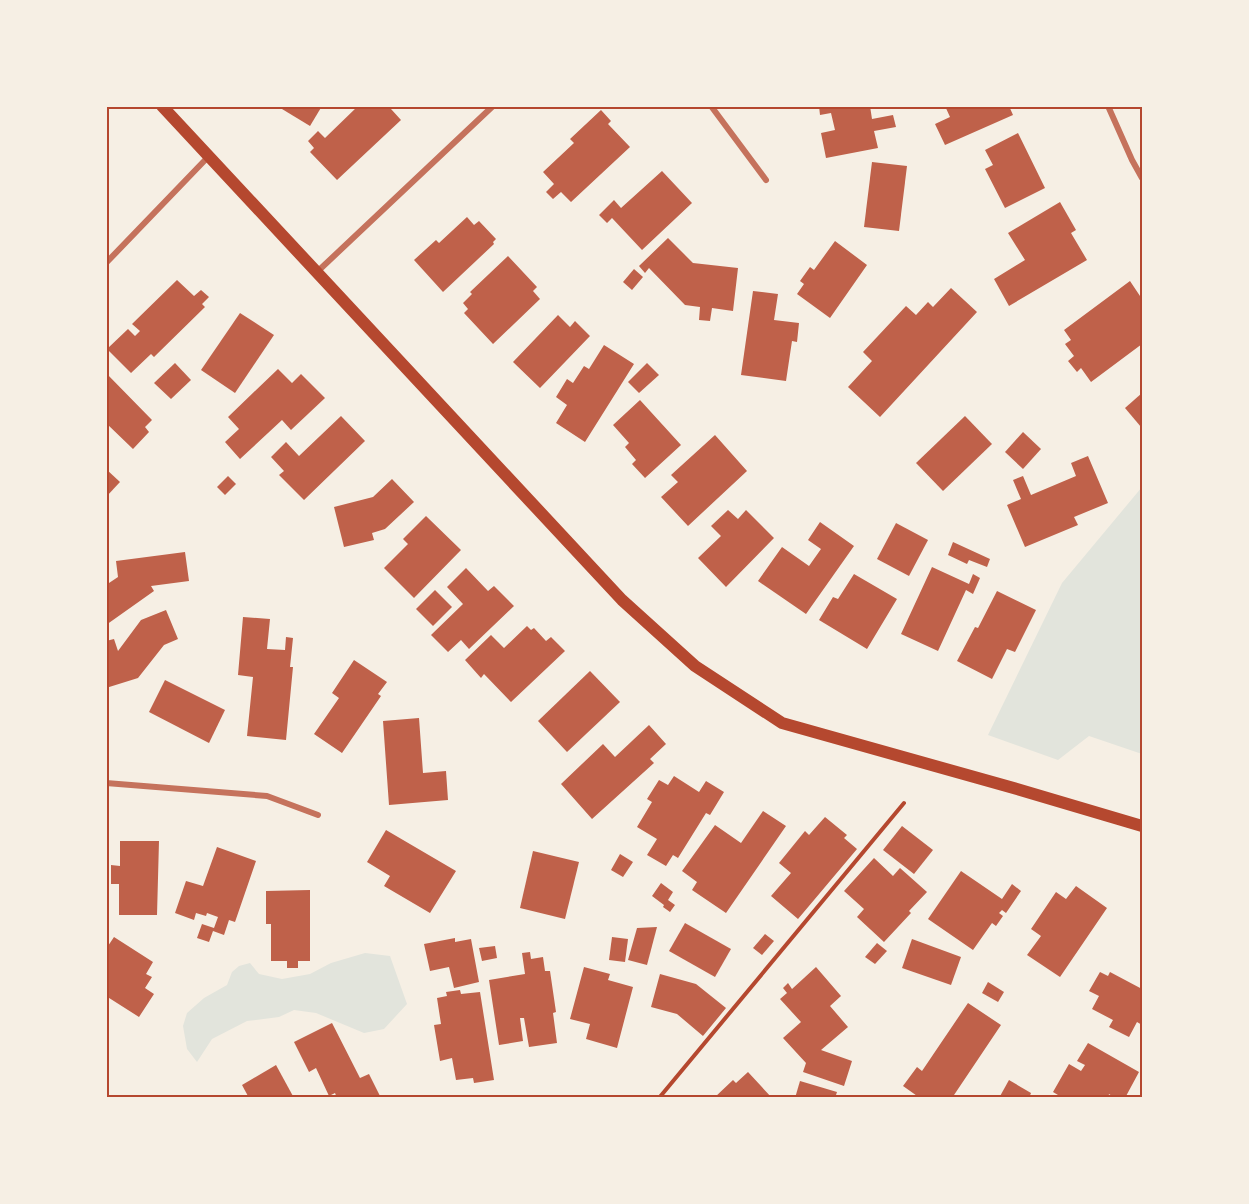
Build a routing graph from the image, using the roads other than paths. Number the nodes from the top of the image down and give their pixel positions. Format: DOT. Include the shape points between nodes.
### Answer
graph roads {
  1 [pos="162,106"];
  2 [pos="493,106"];
  3 [pos="711,106"];
  4 [pos="1108,106"];
  5 [pos="208,157"];
  6 [pos="1143,178"];
  7 [pos="766,180"];
  8 [pos="106,263"];
  9 [pos="316,272"];
  10 [pos="106,783"];
  11 [pos="318,815"];
  12 [pos="1143,826"];
  1 -- 5 [label="main road"];
  2 -- 9 [label="street"];
  3 -- 7 [label="street"];
  4 -- 6 [label="street"];
  5 -- 8 [label="street"];
  5 -- 9 [label="main road"];
  9 -- 12 [label="main road" via="622,600 695,666 782,723"];
  10 -- 11 [label="street" via="267,796"];
}
